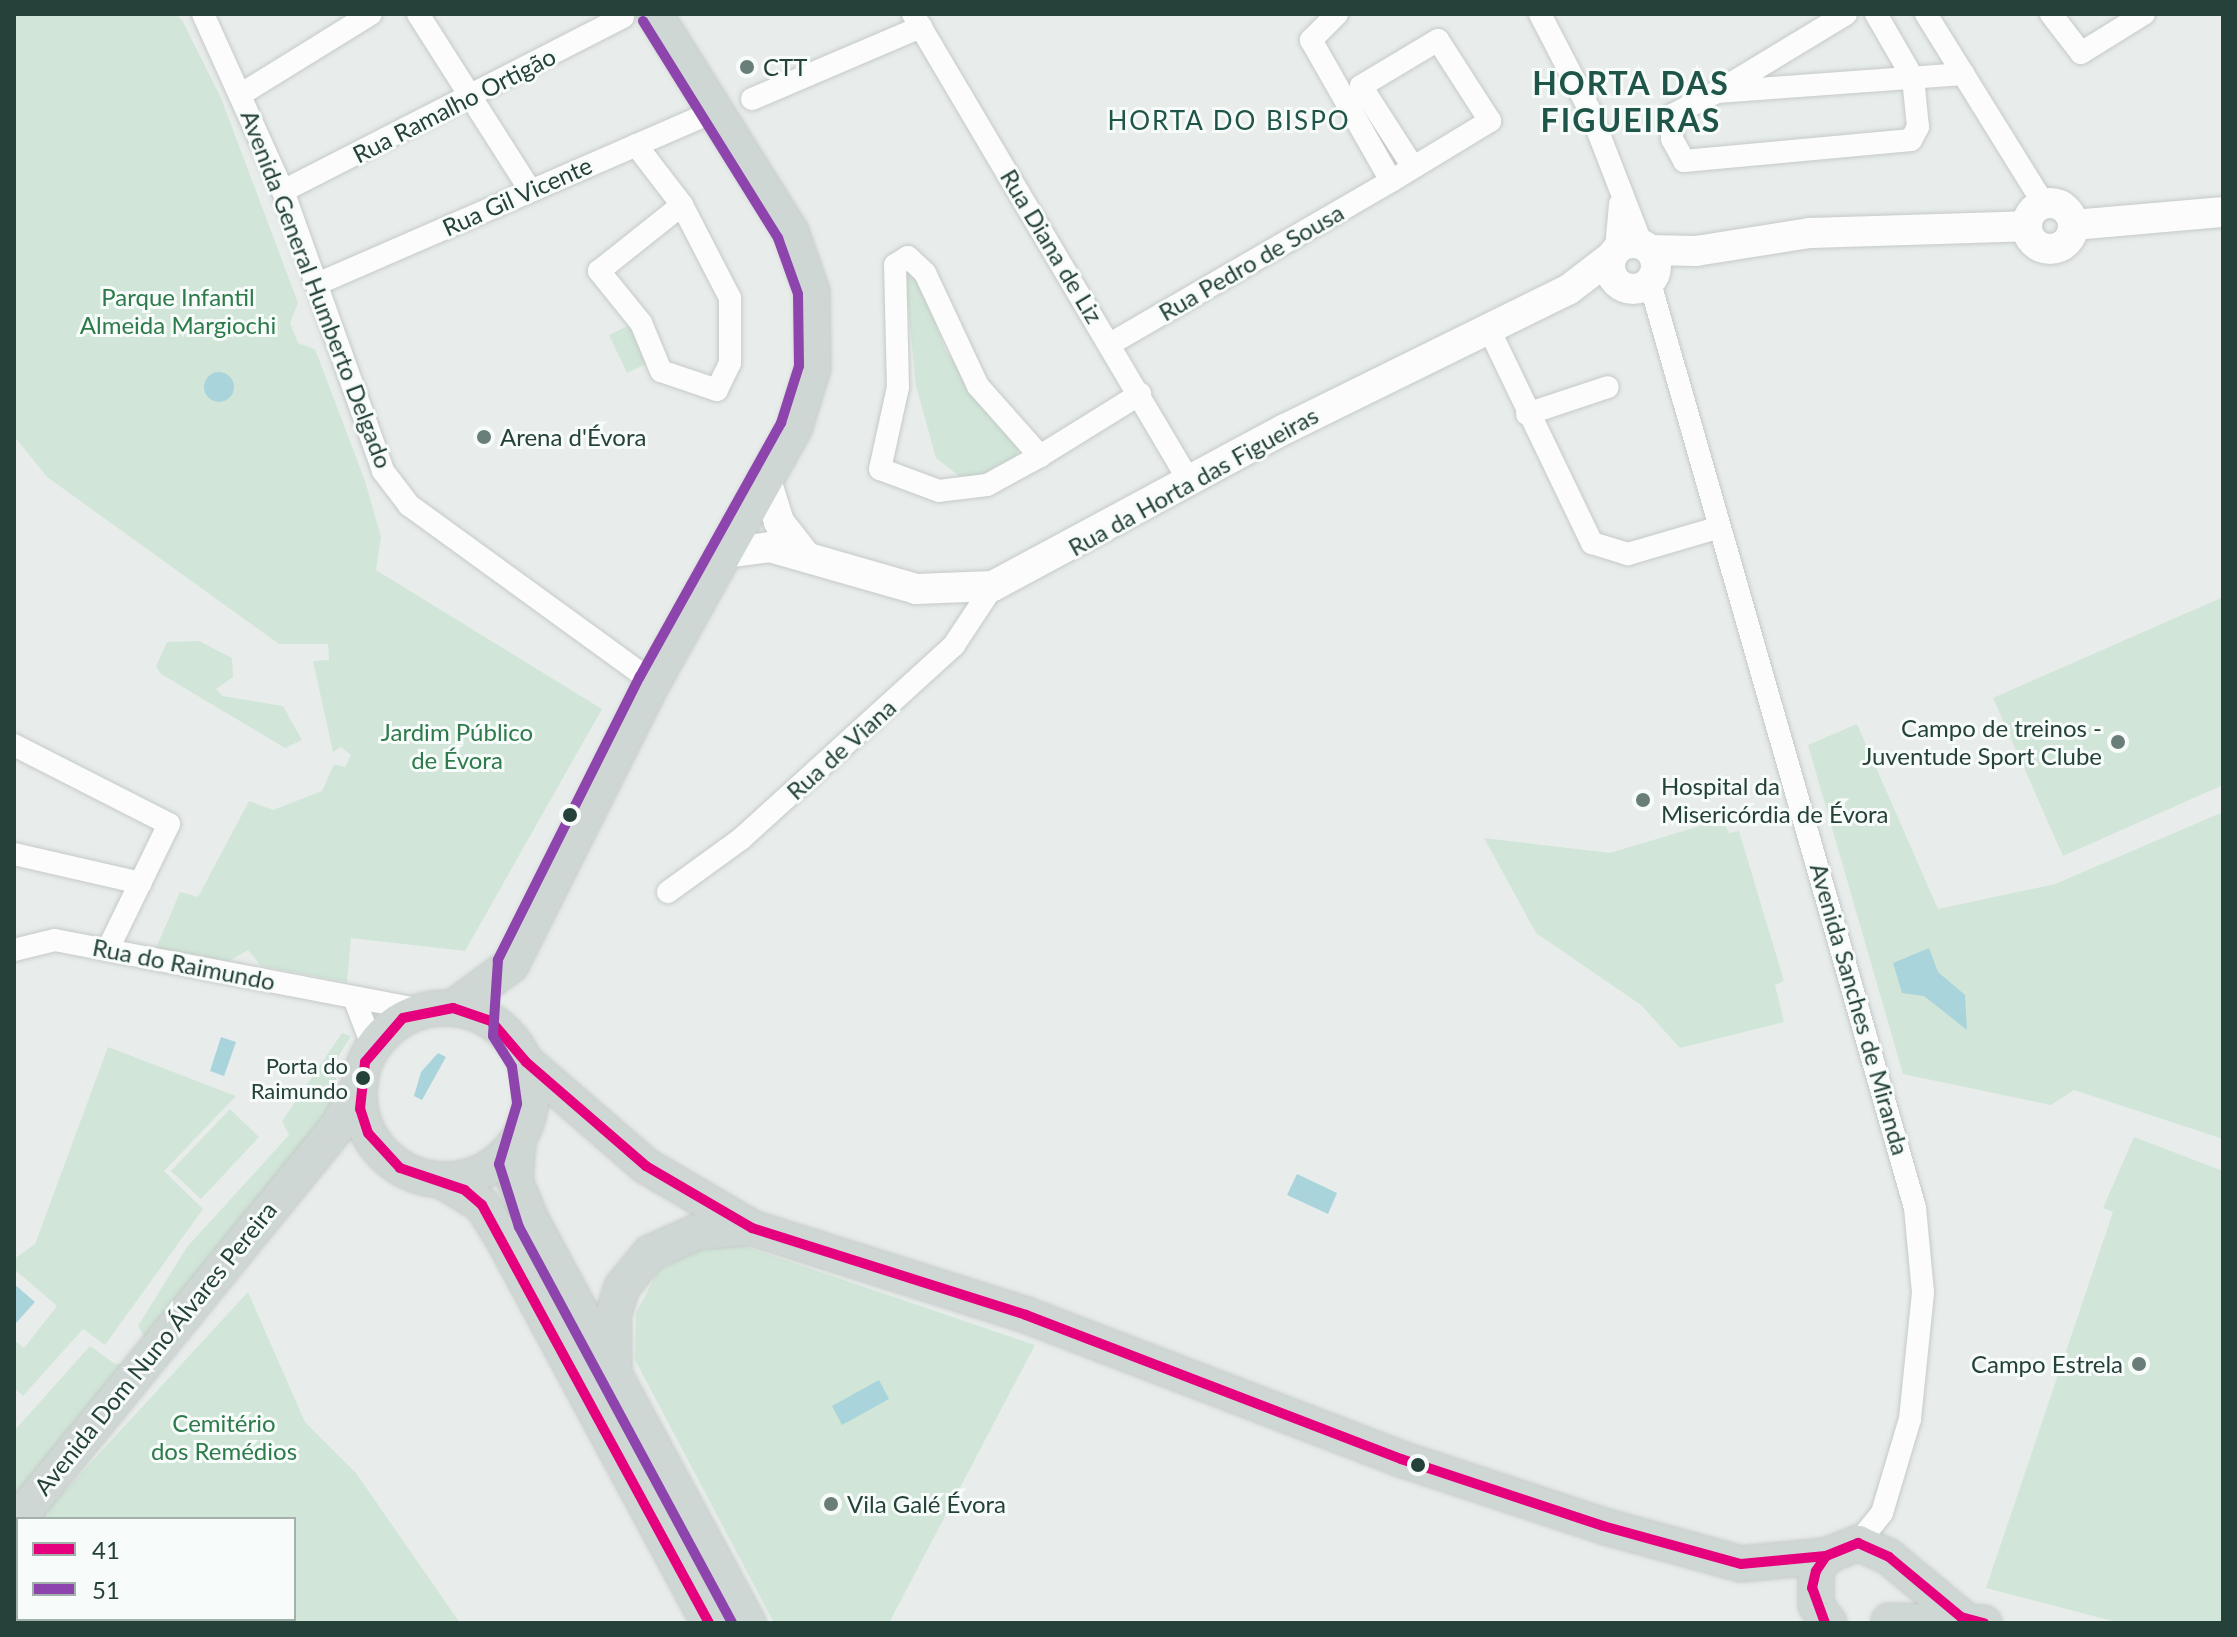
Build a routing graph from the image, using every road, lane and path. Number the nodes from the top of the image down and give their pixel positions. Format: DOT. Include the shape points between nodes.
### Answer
graph roads {
  1 [pos="203,14"];
  2 [pos="371,14"];
  3 [pos="418,14"];
  4 [pos="1337,14"];
  5 [pos="1540,14"];
  6 [pos="1846,14"];
  7 [pos="1876,14"];
  8 [pos="1926,14"];
  9 [pos="2050,14"];
  10 [pos="2144,14"];
  11 [pos="639,15"];
  12 [pos="917,21"];
  13 [pos="1963,74"];
  14 [pos="1913,78"];
  15 [pos="1717,92"];
  16 [pos="243,93"];
  17 [pos="471,97"];
  18 [pos="752,99"];
  19 [pos="717,110"];
  20 [pos="636,145"];
  21 [pos="1413,167"];
  22 [pos="1391,181"];
  23 [pos="530,190"];
  24 [pos="283,191"];
  25 [pos="682,205"];
  26 [pos="2223,212"];
  27 [pos="2036,215"];
  28 [pos="2074,225"];
  29 [pos="1634,267"];
  30 [pos="317,284"];
  31 [pos="1488,327"];
  32 [pos="1110,344"];
  33 [pos="1608,387"];
  34 [pos="1140,394"];
  35 [pos="1527,414"];
  36 [pos="1040,456"];
  37 [pos="1188,479"];
  38 [pos="766,480"];
  39 [pos="743,522"];
  40 [pos="1717,528"];
  41 [pos="726,553"];
  42 [pos="804,554"];
  43 [pos="993,586"];
  44 [pos="653,682"];
  45 [pos="14,745"];
  46 [pos="14,854"];
  47 [pos="141,883"];
  48 [pos="668,892"];
  49 [pos="108,949"];
  50 [pos="14,950"];
  51 [pos="511,965"];
  52 [pos="354,998"];
  53 [pos="438,1009"];
  54 [pos="373,1047"];
  55 [pos="516,1048"];
  56 [pos="360,1084"];
  57 [pos="604,1129"];
  58 [pos="522,1133"];
  59 [pos="383,1154"];
  60 [pos="295,1172"];
  61 [pos="443,1181"];
  62 [pos="752,1228"];
  63 [pos="615,1375"];
  64 [pos="1882,1513"];
  65 [pos="20,1517"];
  66 [pos="1858,1543"];
  67 [pos="1826,1556"];
  68 [pos="1741,1564"];
  69 [pos="1894,1564"];
  70 [pos="1824,1618"];
  71 [pos="1973,1620"];
  72 [pos="1888,1622"];
  73 [pos="709,1623"];
  74 [pos="748,1623"];
  1 -- 16 [label="street, Avenida General Humberto Delgado"];
  2 -- 16 [label="street"];
  3 -- 17 [label="street"];
  4 -- 22 [label="street" via="1319,25 1314,50"];
  5 -- 29 [label="street, Avenida Sanches de Miranda" via="1590,111 1620,202"];
  6 -- 15 [label="street"];
  7 -- 14 [label="street"];
  8 -- 13 [label="street"];
  9 -- 10 [label="street" via="2081,53"];
  11 -- 17 [label="street, Rua Ramalho Ortigão"];
  11 -- 19 [label="main road"];
  12 -- 18 [label="street"];
  12 -- 32 [label="street, Rua Diana de Liz"];
  13 -- 14 [label="street"];
  13 -- 27 [label="street"];
  14 -- 15 [label="street"];
  14 -- 15 [label="street" via="1918,127 1911,140 1684,161 1672,139 1672,115"];
  16 -- 24 [label="street, Avenida General Humberto Delgado"];
  17 -- 23 [label="street"];
  17 -- 24 [label="street, Rua Ramalho Ortigão"];
  19 -- 20 [label="street, Rua Gil Vicente"];
  19 -- 38 [label="main road" via="791,232 812,292 813,368 794,429"];
  20 -- 23 [label="street, Rua Gil Vicente"];
  20 -- 25 [label="street"];
  21 -- 21 [label="street, Rua Pedro de Sousa" via="1490,121 1438,40 1361,86"];
  21 -- 22 [label="street, Rua Pedro de Sousa"];
  22 -- 32 [label="street, Rua Pedro de Sousa"];
  23 -- 30 [label="street, Rua Gil Vicente"];
  24 -- 30 [label="street, Avenida General Humberto Delgado"];
  25 -- 25 [label="street" via="730,298 730,363 717,390 661,371 641,323 599,271"];
  26 -- 28 [label="street"];
  27 -- 28 [label="street" via="2067,210"];
  27 -- 28 [label="street" via="2034,243 2050,250 2067,243"];
  27 -- 29 [label="street, Rua da Horta das Figueiras" via="1810,233"];
  29 -- 31 [label="street, Rua da Horta das Figueiras"];
  29 -- 40 [label="street, Avenida Sanches de Miranda"];
  30 -- 44 [label="street, Avenida General Humberto Delgado" via="383,471 409,505"];
  31 -- 35 [label="street"];
  31 -- 37 [label="street, Rua da Horta das Figueiras"];
  32 -- 34 [label="street, Rua Diana de Liz"];
  33 -- 35 [label="street"];
  34 -- 36 [label="street"];
  34 -- 37 [label="street, Rua Diana de Liz"];
  35 -- 40 [label="street" via="1603,550 1628,554"];
  36 -- 36 [label="street" via="960,360 918,259 900,258 898,387 880,469 939,491 966,490"];
  37 -- 43 [label="street, Rua da Horta das Figueiras"];
  38 -- 39 [label="main road"];
  38 -- 42 [label="street" via="779,522"];
  39 -- 41 [label="main road"];
  39 -- 42 [label="street, Rua da Horta das Figueiras" via="768,527"];
  40 -- 64 [label="street, Avenida Sanches de Miranda" via="1915,1208 1923,1293 1910,1419"];
  41 -- 42 [label="street, Rua da Horta das Figueiras" via="770,547"];
  41 -- 44 [label="main road"];
  42 -- 43 [label="street, Rua da Horta das Figueiras" via="896,586"];
  43 -- 48 [label="street, Rua de Viana" via="954,645 748,833"];
  44 -- 51 [label="main road"];
  45 -- 47 [label="street" via="169,824"];
  46 -- 47 [label="street"];
  47 -- 49 [label="street"];
  49 -- 50 [label="street, Rua do Raimundo" via="55,940"];
  49 -- 52 [label="street, Rua do Raimundo"];
  51 -- 53 [label="main road"];
  51 -- 55 [label="main road"];
  52 -- 53 [label="street, Rua do Raimundo"];
  52 -- 54 [label="street"];
  53 -- 54 [label="main road"];
  53 -- 55 [label="main road"];
  54 -- 56 [label="main road"];
  55 -- 57 [label="main road"];
  55 -- 58 [label="main road"];
  56 -- 59 [label="main road" via="360,1109"];
  56 -- 60 [label="main road, Avenida Dom Nuno Álvares Pereira" via="338,1126"];
  57 -- 58 [label="main road" via="556,1118"];
  57 -- 62 [label="main road" via="682,1192"];
  58 -- 61 [label="main road" via="486,1171"];
  58 -- 63 [label="main road" via="515,1181"];
  59 -- 60 [label="main road, Avenida Dom Nuno Álvares Pereira" via="331,1156"];
  59 -- 61 [label="main road" via="400,1168"];
  60 -- 65 [label="main road, Avenida Dom Nuno Álvares Pereira"];
  61 -- 73 [label="main road" via="482,1205 501,1235"];
  62 -- 63 [label="main road" via="673,1239 635,1268 613,1316"];
  62 -- 68 [label="main road" via="1026,1315 1418,1465"];
  63 -- 74 [label="main road"];
  64 -- 66 [label="street, Avenida Sanches de Miranda"];
  64 -- 69 [label="street, Avenida Sanches de Miranda"];
  66 -- 67 [label="main road"];
  66 -- 69 [label="main road"];
  67 -- 68 [label="main road"];
  67 -- 70 [label="main road" via="1814,1579"];
  68 -- 70 [label="main road"];
  69 -- 71 [label="main road"];
  69 -- 72 [label="main road" via="1899,1606"];
  71 -- 72 [label="main road"];
}
